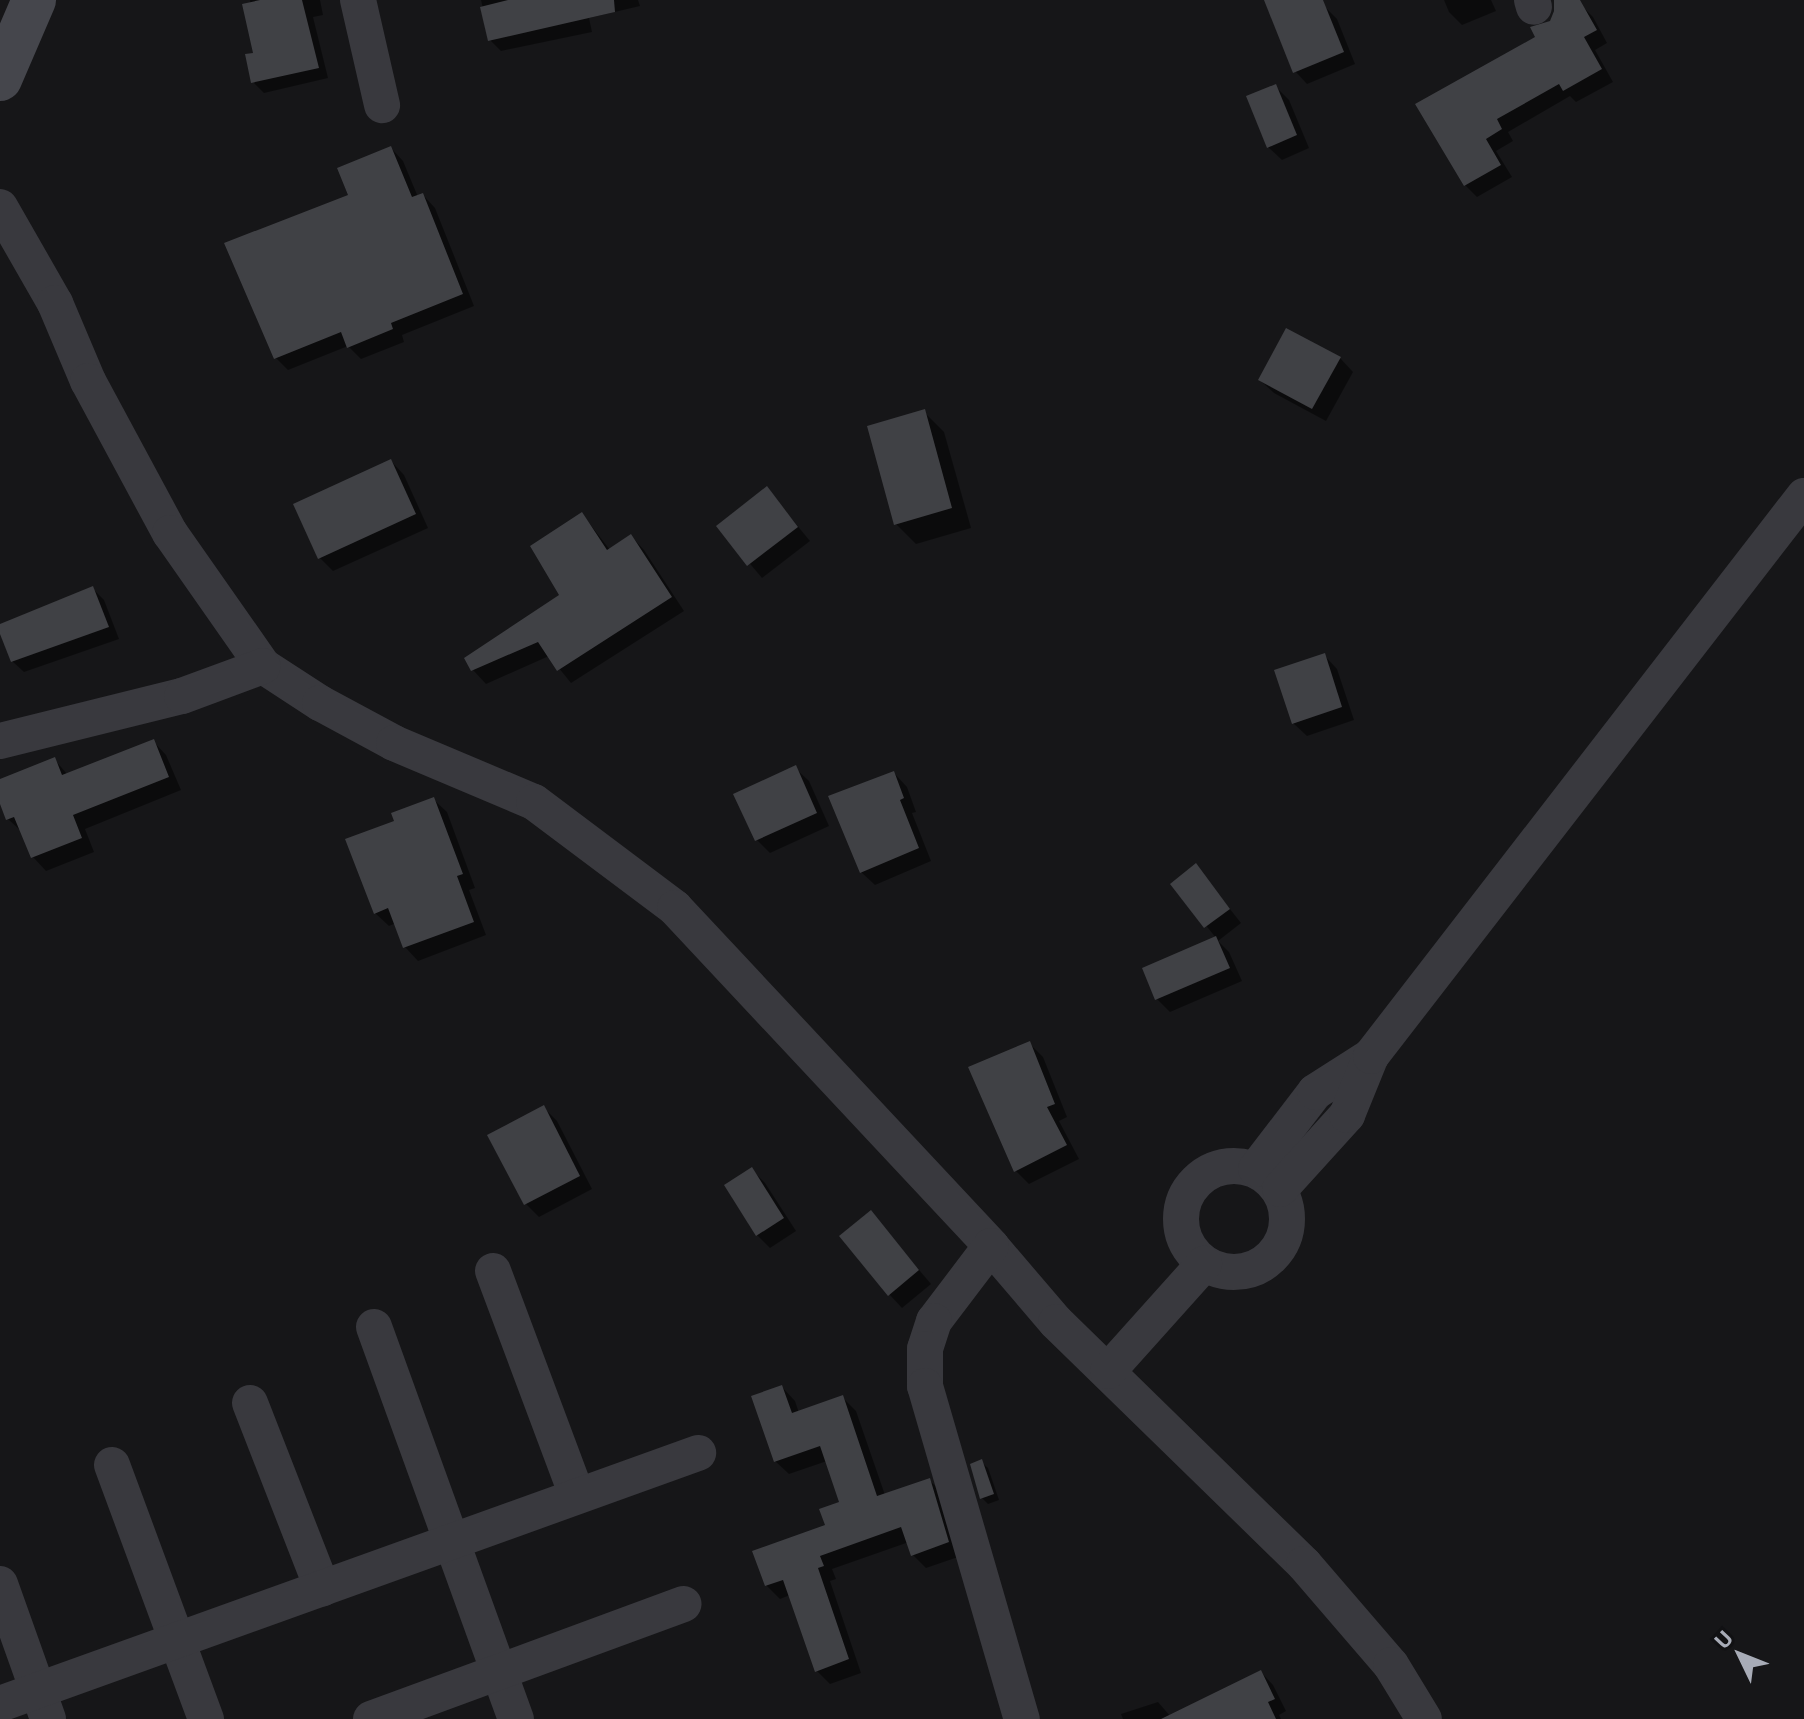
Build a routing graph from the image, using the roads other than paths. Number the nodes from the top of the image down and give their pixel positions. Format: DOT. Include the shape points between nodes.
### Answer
graph roads {
  1 [pos="34,0"];
  2 [pos="358,0"];
  3 [pos="0,79"];
  4 [pos="382,105"];
  5 [pos="0,207"];
  6 [pos="1804,496"];
  7 [pos="263,666"];
  8 [pos="0,741"];
  9 [pos="1268,1179"];
  10 [pos="991,1246"];
  11 [pos="1204,1264"];
  12 [pos="493,1271"];
  13 [pos="374,1327"];
  14 [pos="1108,1371"];
  15 [pos="250,1403"];
  16 [pos="698,1453"];
  17 [pos="112,1465"];
  18 [pos="577,1496"];
  19 [pos="452,1541"];
  20 [pos="0,1584"];
  21 [pos="322,1588"];
  22 [pos="684,1604"];
  23 [pos="177,1640"];
  24 [pos="499,1672"];
  25 [pos="0,1704"];
  26 [pos="43,1705"];
  27 [pos="1417,1716"];
  28 [pos="206,1719"];
  29 [pos="371,1719"];
  30 [pos="516,1719"];
  31 [pos="1022,1719"];
  1 -- 3 [label="street"];
  2 -- 4 [label="street"];
  5 -- 7 [label="street" via="55,303 88,381 170,533"];
  6 -- 9 [label="street" via="1371,1056 1347,1115"];
  7 -- 8 [label="street" via="182,696"];
  7 -- 10 [label="street" via="394,743 534,802 675,908"];
  9 -- 11 [label="street" via="1288,1216 1281,1245 1260,1266 1232,1273"];
  9 -- 11 [label="street" via="1224,1165 1196,1180 1181,1208 1184,1239"];
  10 -- 14 [label="street" via="1056,1322"];
  10 -- 31 [label="street" via="934,1321 925,1349 925,1386"];
  11 -- 14 [label="street"];
  12 -- 18 [label="street"];
  13 -- 19 [label="street"];
  14 -- 27 [label="street" via="1304,1564 1391,1665"];
  15 -- 21 [label="street"];
  16 -- 18 [label="street"];
  17 -- 23 [label="street"];
  18 -- 19 [label="street"];
  19 -- 21 [label="street"];
  19 -- 24 [label="street"];
  20 -- 26 [label="street"];
  21 -- 23 [label="street"];
  22 -- 24 [label="street"];
  23 -- 26 [label="street"];
  23 -- 28 [label="street"];
  24 -- 29 [label="street"];
  24 -- 30 [label="street"];
  25 -- 26 [label="street"];
}
